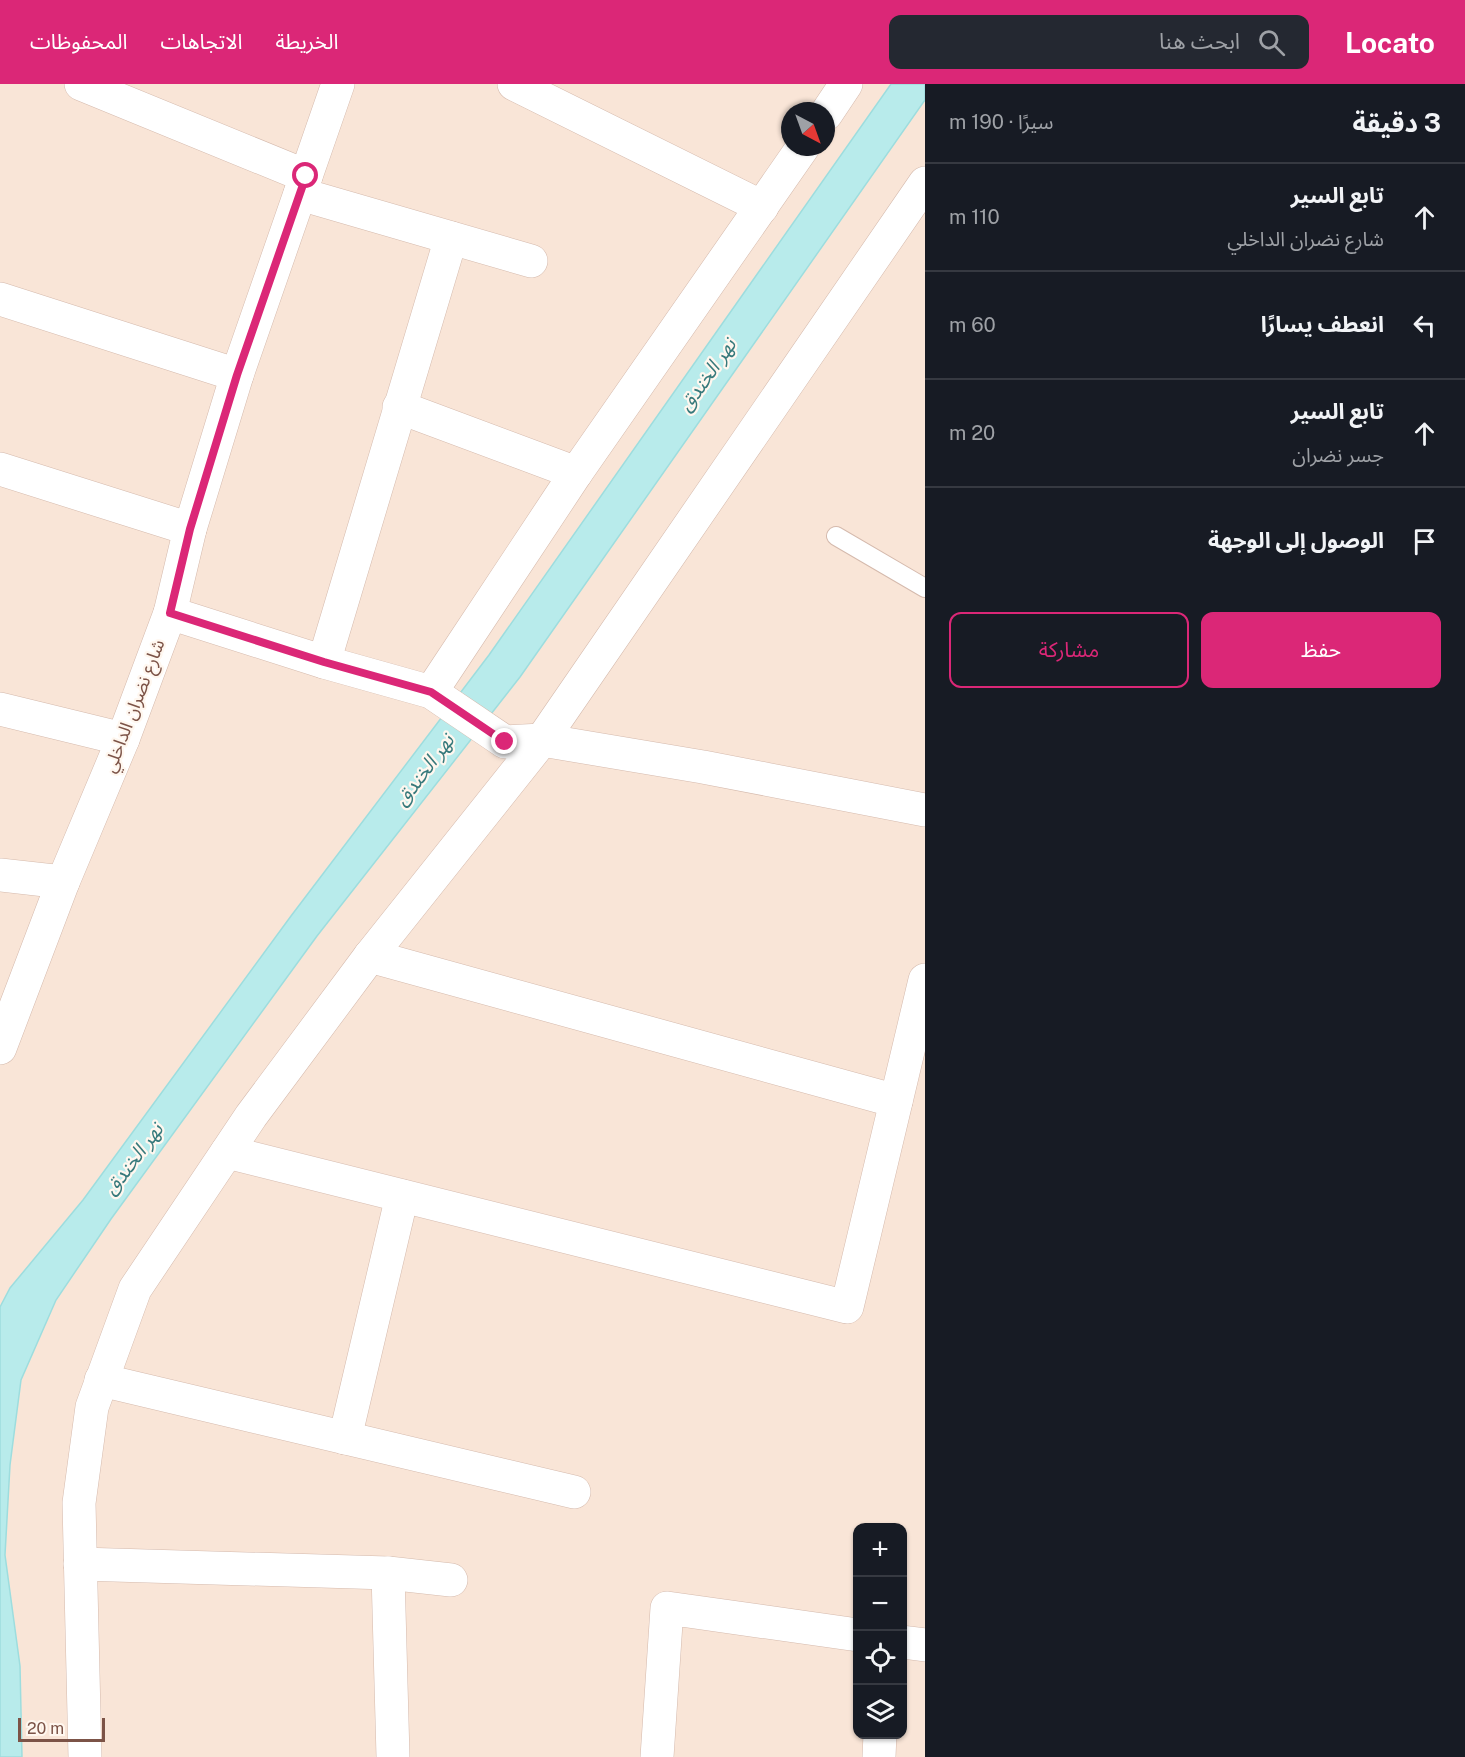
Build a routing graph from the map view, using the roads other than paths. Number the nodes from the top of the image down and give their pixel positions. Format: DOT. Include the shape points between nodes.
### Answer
graph roads {
  1 [pos="81,84"];
  2 [pos="338,84"];
  3 [pos="514,84"];
  4 [pos="844,85"];
  5 [pos="833,102"];
  6 [pos="797,156"];
  7 [pos="925,183"];
  8 [pos="303,185"];
  9 [pos="762,207"];
  10 [pos="451,238"];
  11 [pos="531,261"];
  12 [pos="0,298"];
  13 [pos="237,375"];
  14 [pos="399,406"];
  15 [pos="0,469"];
  16 [pos="576,473"];
  17 [pos="190,529"];
  18 [pos="836,536"];
  19 [pos="925,588"];
  20 [pos="170,613"];
  21 [pos="324,662"];
  22 [pos="431,692"];
  23 [pos="0,709"];
  24 [pos="123,739"];
  25 [pos="542,740"];
  26 [pos="925,810"];
  27 [pos="0,874"];
  28 [pos="63,882"];
  29 [pos="369,956"];
  30 [pos="925,980"];
  31 [pos="0,1048"];
  32 [pos="896,1101"];
  33 [pos="226,1152"];
  34 [pos="402,1196"];
  35 [pos="101,1380"];
  36 [pos="345,1438"];
  37 [pos="574,1492"];
  38 [pos="81,1564"];
  39 [pos="388,1574"];
  40 [pos="452,1580"];
  41 [pos="853,1634"];
  42 [pos="907,1643"];
  43 [pos="925,1645"];
  44 [pos="880,1739"];
  45 [pos="85,1757"];
  46 [pos="393,1757"];
  47 [pos="657,1757"];
  48 [pos="879,1757"];
  1 -- 8 [label="street"];
  2 -- 8 [label="street, شارع نضران الداخلي"];
  3 -- 9 [label="street"];
  4 -- 5 [label="street"];
  6 -- 9 [label="street"];
  7 -- 25 [label="street"];
  8 -- 10 [label="street"];
  8 -- 13 [label="street, شارع نضران الداخلي"];
  9 -- 16 [label="street"];
  10 -- 11 [label="street"];
  10 -- 14 [label="street"];
  12 -- 13 [label="street"];
  13 -- 17 [label="street, شارع نضران الداخلي"];
  14 -- 16 [label="street"];
  14 -- 21 [label="street"];
  15 -- 17 [label="street"];
  16 -- 22 [label="street"];
  17 -- 20 [label="street, شارع نضران الداخلي"];
  18 -- 19 [label="lane"];
  20 -- 21 [label="street"];
  20 -- 24 [label="street, شارع نضران الداخلي"];
  21 -- 22 [label="street"];
  22 -- 25 [label="street" via="505,742"];
  23 -- 24 [label="street"];
  24 -- 28 [label="street, شارع نضران الداخلي"];
  25 -- 26 [label="street"];
  25 -- 29 [label="street"];
  27 -- 28 [label="street"];
  28 -- 31 [label="street, شارع نضران الداخلي"];
  29 -- 32 [label="street"];
  29 -- 33 [label="street"];
  30 -- 32 [label="street"];
  32 -- 34 [label="street" via="847,1307"];
  33 -- 34 [label="street"];
  33 -- 35 [label="street" via="135,1289"];
  34 -- 36 [label="street"];
  35 -- 36 [label="street"];
  35 -- 38 [label="street" via="92,1407 79,1503"];
  36 -- 37 [label="street"];
  38 -- 39 [label="street"];
  38 -- 45 [label="street"];
  39 -- 40 [label="street"];
  39 -- 46 [label="street"];
  41 -- 47 [label="street" via="667,1608"];
  42 -- 43 [label="street"];
  44 -- 48 [label="street"];
}
